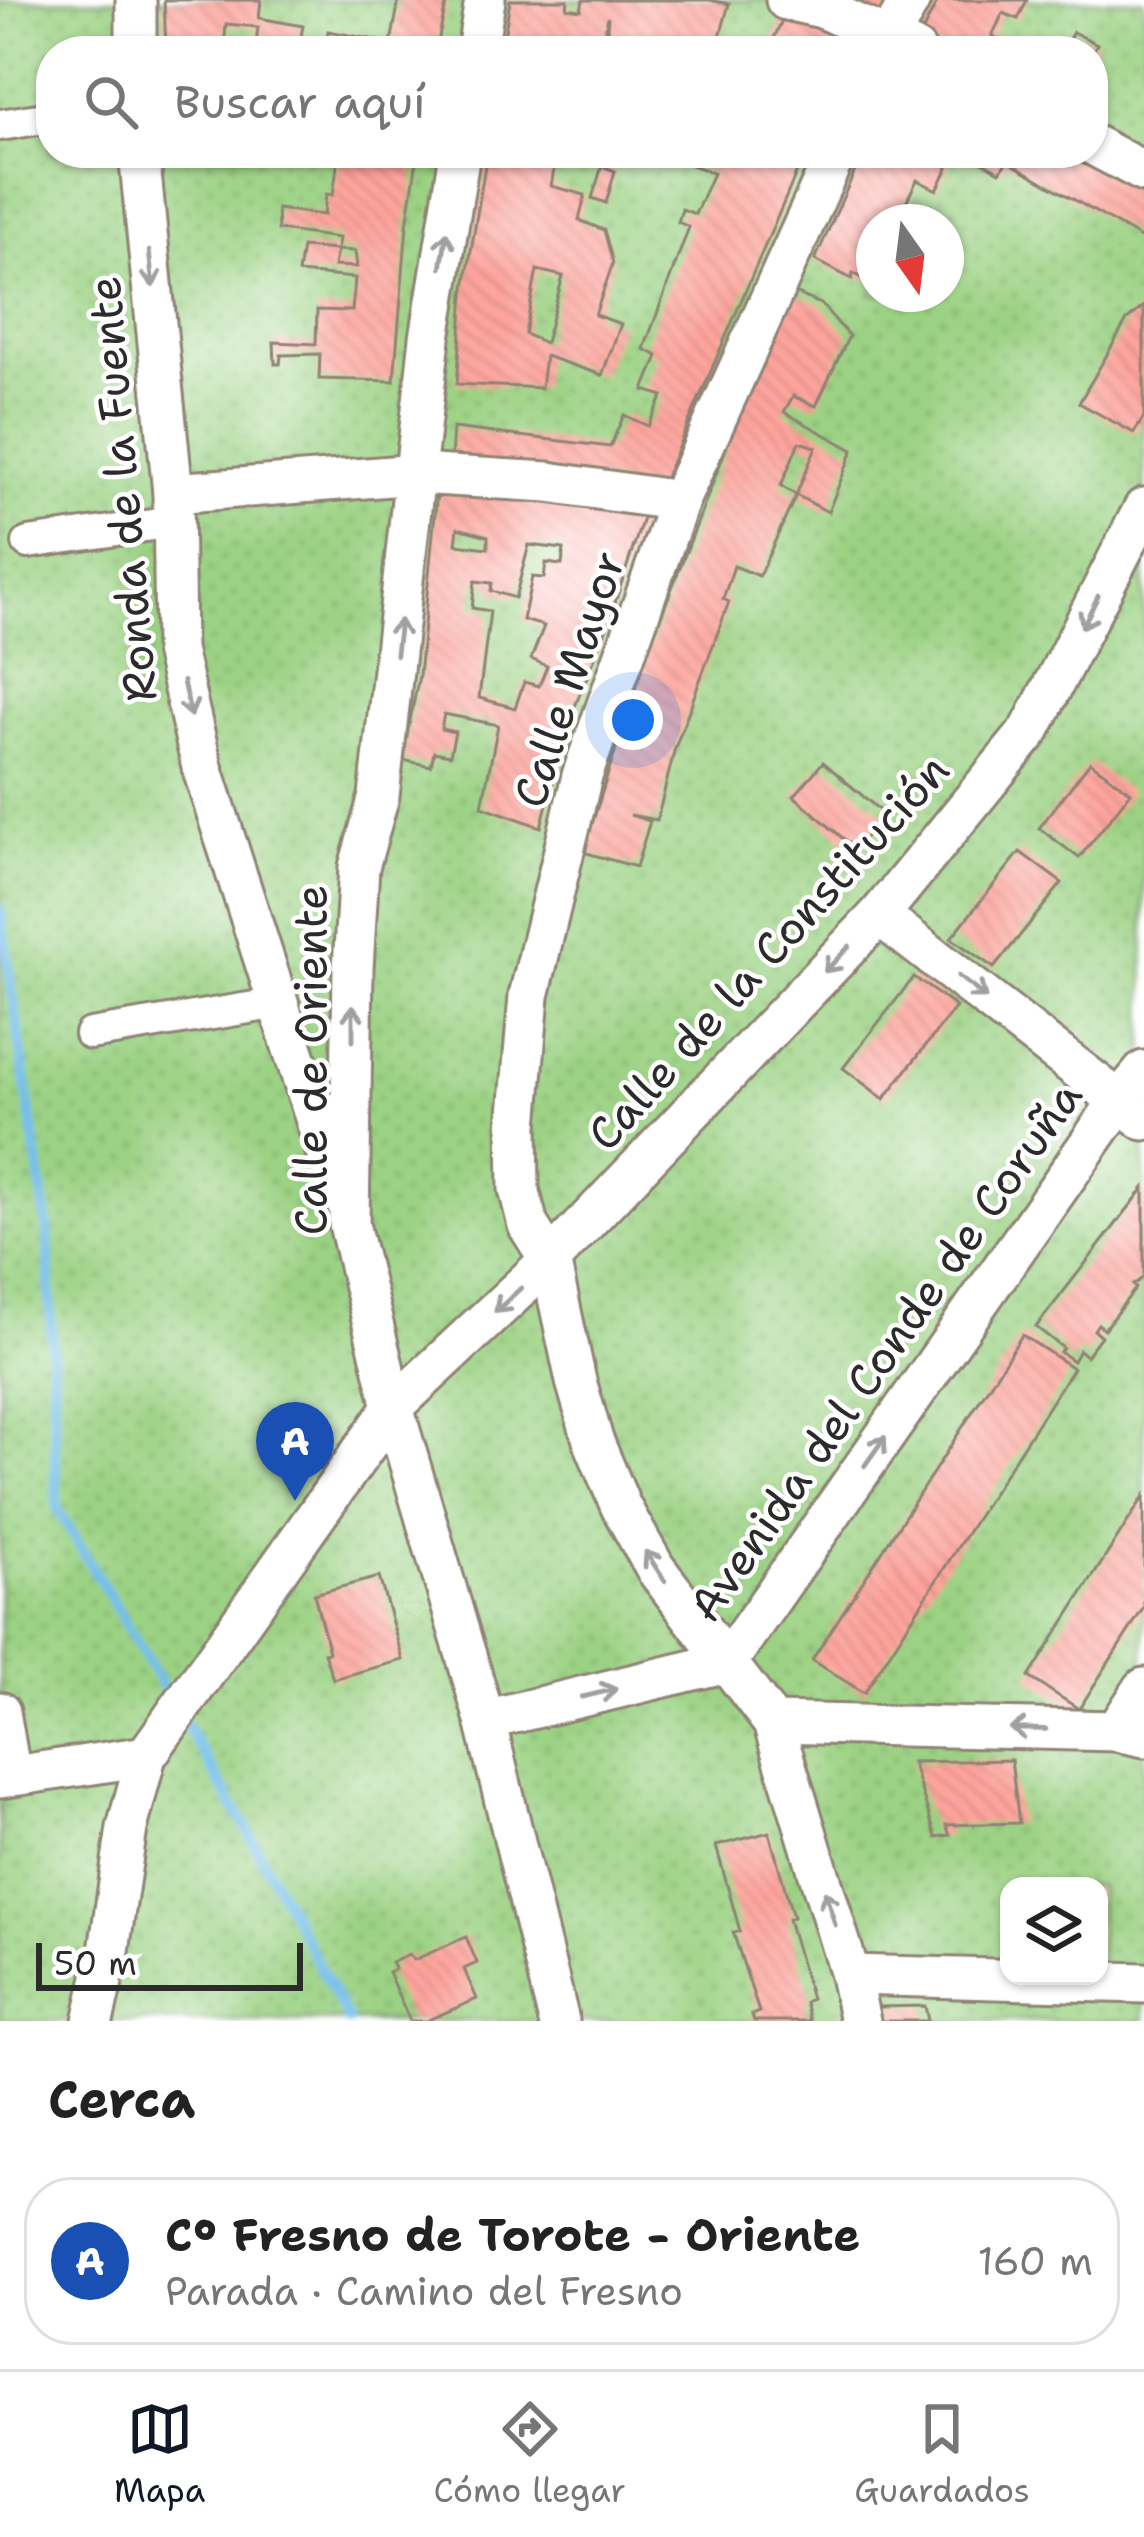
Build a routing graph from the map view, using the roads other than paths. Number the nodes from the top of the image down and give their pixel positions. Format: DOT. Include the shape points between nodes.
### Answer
graph roads {
  1 [pos="136,0"];
  2 [pos="485,0"];
  3 [pos="786,0"];
  4 [pos="910,0"];
  5 [pos="136,36"];
  6 [pos="479,36"];
  7 [pos="877,36"];
  8 [pos="899,36"];
  9 [pos="36,119"];
  10 [pos="0,125"];
  11 [pos="1108,153"];
  12 [pos="140,168"];
  13 [pos="458,168"];
  14 [pos="829,168"];
  15 [pos="1144,172"];
  16 [pos="417,474"];
  17 [pos="679,501"];
  18 [pos="173,508"];
  19 [pos="1144,508"];
  20 [pos="28,543"];
  21 [pos="879,915"];
  22 [pos="280,1003"];
  23 [pos="90,1034"];
  24 [pos="1136,1097"];
  25 [pos="352,1102"];
  26 [pos="312,1108"];
  27 [pos="349,1224"];
  28 [pos="550,1260"];
  29 [pos="393,1407"];
  30 [pos="727,1663"];
  31 [pos="1144,1688"];
  32 [pos="0,1712"];
  33 [pos="485,1720"];
  34 [pos="773,1723"];
  35 [pos="1130,1734"];
  36 [pos="154,1746"];
  37 [pos="5,1777"];
  38 [pos="850,1976"];
  39 [pos="1144,1983"];
  40 [pos="93,2021"];
  41 [pos="560,2021"];
  42 [pos="860,2021"];
  1 -- 5 [label="street"];
  2 -- 6 [label="street"];
  3 -- 7 [label="street"];
  4 -- 8 [label="street"];
  9 -- 10 [label="street"];
  11 -- 15 [label="street"];
  12 -- 18 [label="street, Ronda de la Fuente, one-way"];
  16 -- 13 [label="street, Calle de Oriente, one-way"];
  14 -- 17 [label="street, Calle Mayor"];
  16 -- 17 [label="street"];
  16 -- 18 [label="street"];
  25 -- 16 [label="street, Calle de Oriente, one-way" via="359,867 379,796"];
  17 -- 28 [label="street, Calle Mayor" via="581,776 529,996 519,1189 528,1225"];
  18 -- 20 [label="street"];
  18 -- 22 [label="street, Ronda de la Fuente, one-way" via="175,650 202,766"];
  19 -- 21 [label="street, Calle de la Constitución, one-way" via="1030,730"];
  21 -- 24 [label="street, one-way"];
  21 -- 28 [label="street, Calle de la Constitución, one-way"];
  22 -- 23 [label="street"];
  22 -- 26 [label="street, Ronda de la Fuente"];
  30 -- 24 [label="street, Avenida del Conde de Coruña, one-way"];
  25 -- 26 [label="street"];
  25 -- 27 [label="street, Calle de Oriente"];
  26 -- 27 [label="street, Ronda de la Fuente"];
  27 -- 29 [label="street, Calle de Oriente"];
  28 -- 29 [label="street, Calle de la Constitución, one-way"];
  30 -- 28 [label="street, Calle Mayor, one-way" via="655,1568 621,1507 576,1381"];
  29 -- 33 [label="street, Calle de Oriente"];
  29 -- 36 [label="street, Calle de la Constitución"];
  33 -- 30 [label="street, Avenida del Conde de Coruña, one-way"];
  30 -- 34 [label="street, Calle Mayor"];
  31 -- 35 [label="street"];
  32 -- 37 [label="street"];
  33 -- 41 [label="street, Calle de Oriente"];
  35 -- 34 [label="street, one-way"];
  38 -- 34 [label="street, one-way"];
  36 -- 37 [label="street"];
  36 -- 40 [label="street" via="127,1828"];
  38 -- 39 [label="street"];
  38 -- 42 [label="street"];
}
